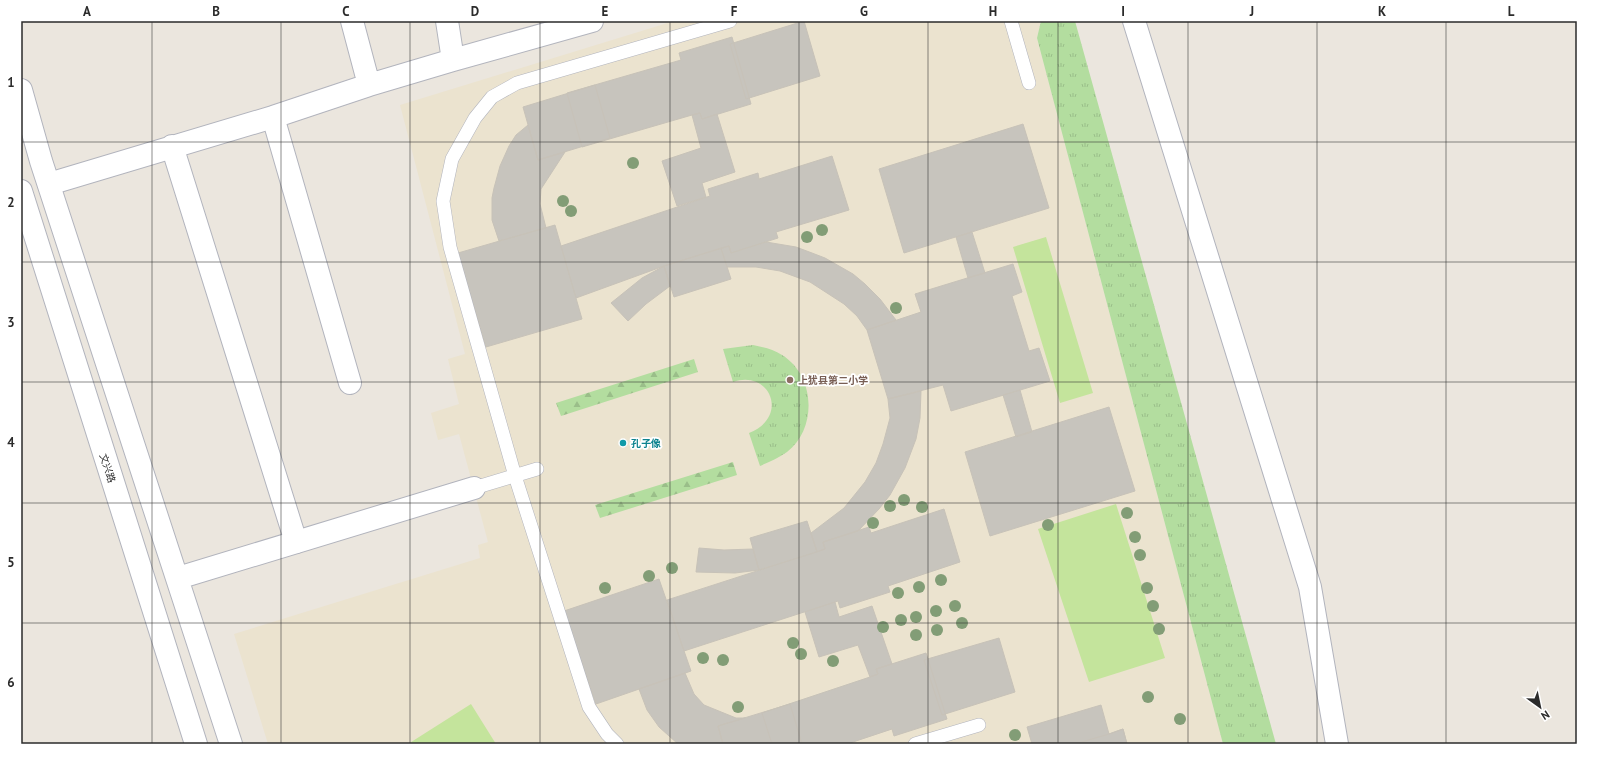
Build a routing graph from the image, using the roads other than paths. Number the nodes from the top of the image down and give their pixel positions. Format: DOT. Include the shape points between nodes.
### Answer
graph roads {
  1 [pos="352,21"];
  2 [pos="447,21"];
  3 [pos="592,21"];
  4 [pos="730,21"];
  5 [pos="1011,21"];
  6 [pos="1134,21"];
  7 [pos="548,28"];
  8 [pos="453,60"];
  9 [pos="1029,83"];
  10 [pos="369,85"];
  11 [pos="21,90"];
  12 [pos="273,117"];
  13 [pos="172,146"];
  14 [pos="49,184"];
  15 [pos="21,191"];
  16 [pos="350,384"];
  17 [pos="537,469"];
  18 [pos="515,476"];
  19 [pos="474,488"];
  20 [pos="296,542"];
  21 [pos="178,578"];
  22 [pos="979,725"];
  23 [pos="196,744"];
  24 [pos="231,744"];
  25 [pos="617,744"];
  26 [pos="915,744"];
  27 [pos="1337,744"];
  1 -- 10 [label="street"];
  2 -- 8 [label="street"];
  3 -- 7 [label="street"];
  4 -- 18 [label="lane" via="517,84 492,97 475,118 452,159 443,201 450,247"];
  5 -- 9 [label="lane"];
  6 -- 27 [label="street" via="1310,587"];
  7 -- 8 [label="street"];
  8 -- 10 [label="street"];
  10 -- 12 [label="street"];
  11 -- 14 [label="street"];
  12 -- 13 [label="street"];
  12 -- 16 [label="street"];
  13 -- 14 [label="street"];
  13 -- 20 [label="street"];
  14 -- 21 [label="street"];
  15 -- 23 [label="street, 文兴路"];
  17 -- 18 [label="lane"];
  18 -- 19 [label="lane"];
  18 -- 25 [label="lane" via="589,707"];
  19 -- 20 [label="street"];
  20 -- 21 [label="street"];
  21 -- 24 [label="street"];
  22 -- 26 [label="lane"];
}
